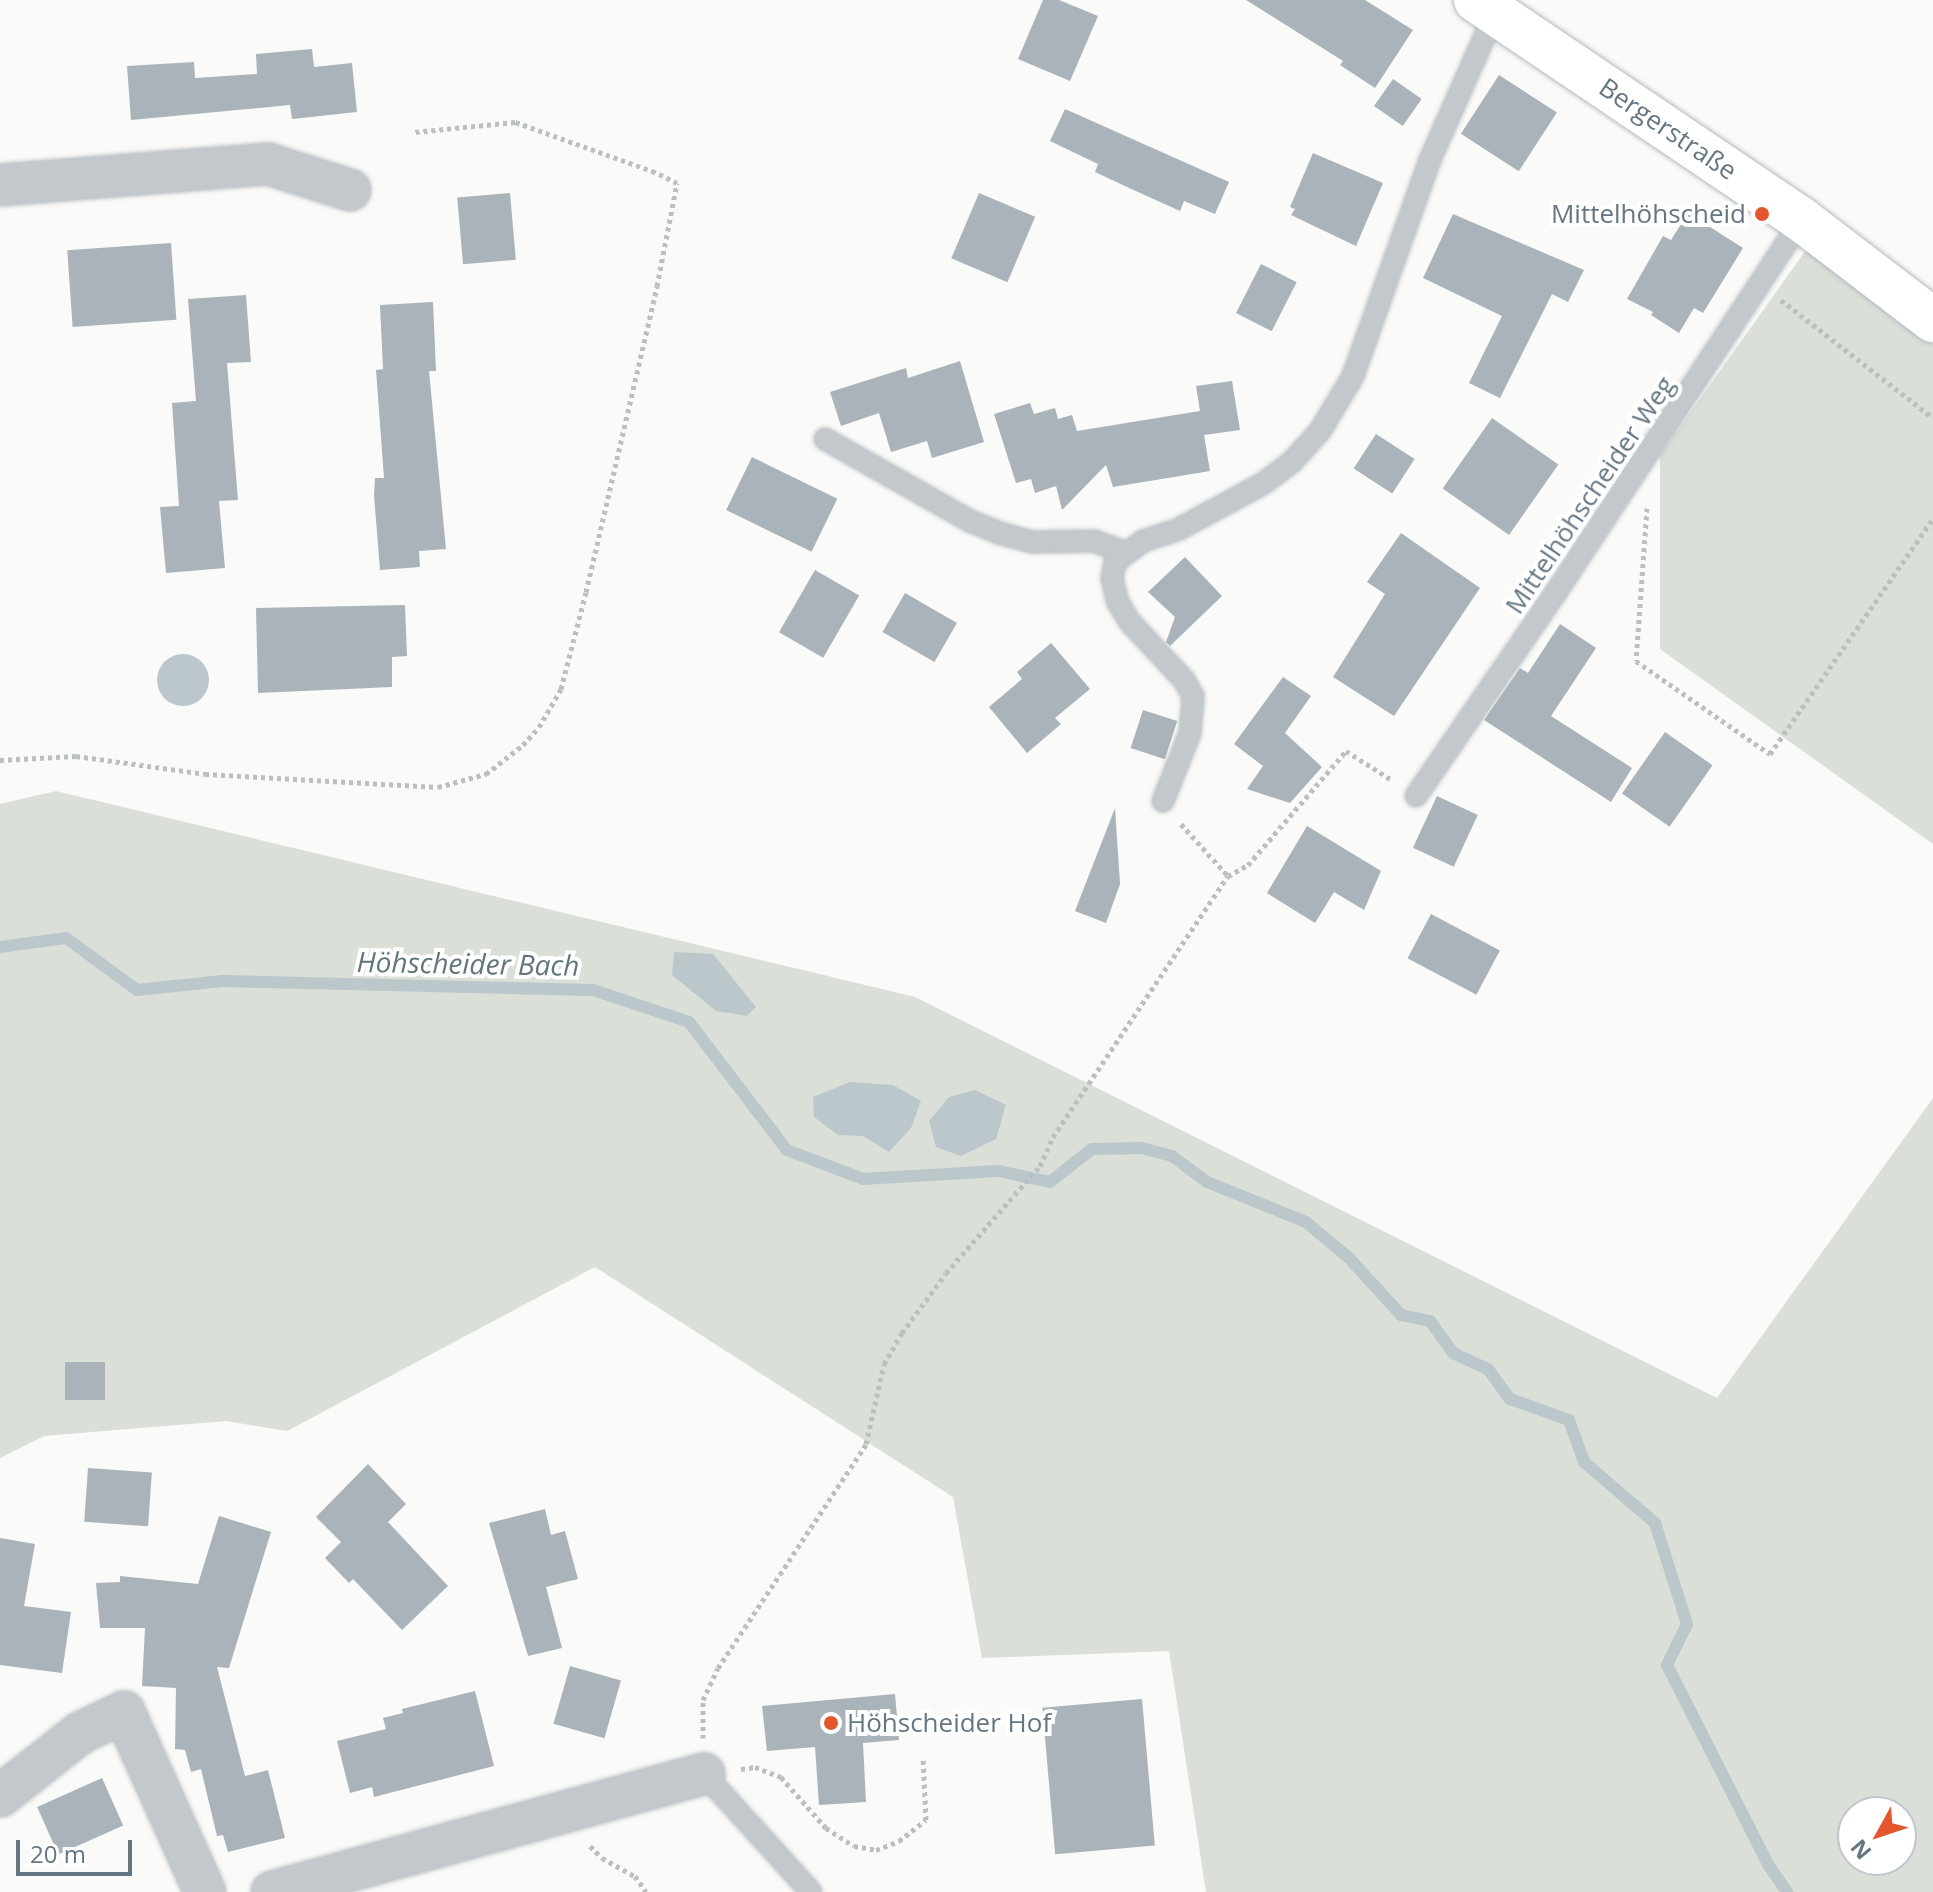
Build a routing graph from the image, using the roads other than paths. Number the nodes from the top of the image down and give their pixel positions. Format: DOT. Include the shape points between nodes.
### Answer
graph roads {
  1 [pos="1486,6"];
  2 [pos="0,185"];
  3 [pos="350,190"];
  4 [pos="1802,220"];
  5 [pos="1933,320"];
  6 [pos="825,439"];
  7 [pos="1124,552"];
  8 [pos="1416,796"];
  9 [pos="1163,801"];
  10 [pos="704,1774"];
  11 [pos="0,1796"];
  12 [pos="205,1892"];
  13 [pos="272,1892"];
  14 [pos="811,1892"];
  1 -- 4 [label="street, Bergerstraße"];
  1 -- 7 [label="lane" via="1353,376 1320,431 1264,483"];
  2 -- 3 [label="street" via="268,164"];
  4 -- 5 [label="street, Bergerstraße"];
  4 -- 8 [label="lane, Mittelhöhscheider Weg"];
  6 -- 7 [label="lane" via="999,533 1033,542 1094,541"];
  7 -- 9 [label="lane" via="1115,562 1112,579 1117,600 1193,696 1190,733"];
  10 -- 13 [label="street"];
  10 -- 14 [label="lane"];
  11 -- 12 [label="street" via="114,1702"];
}
